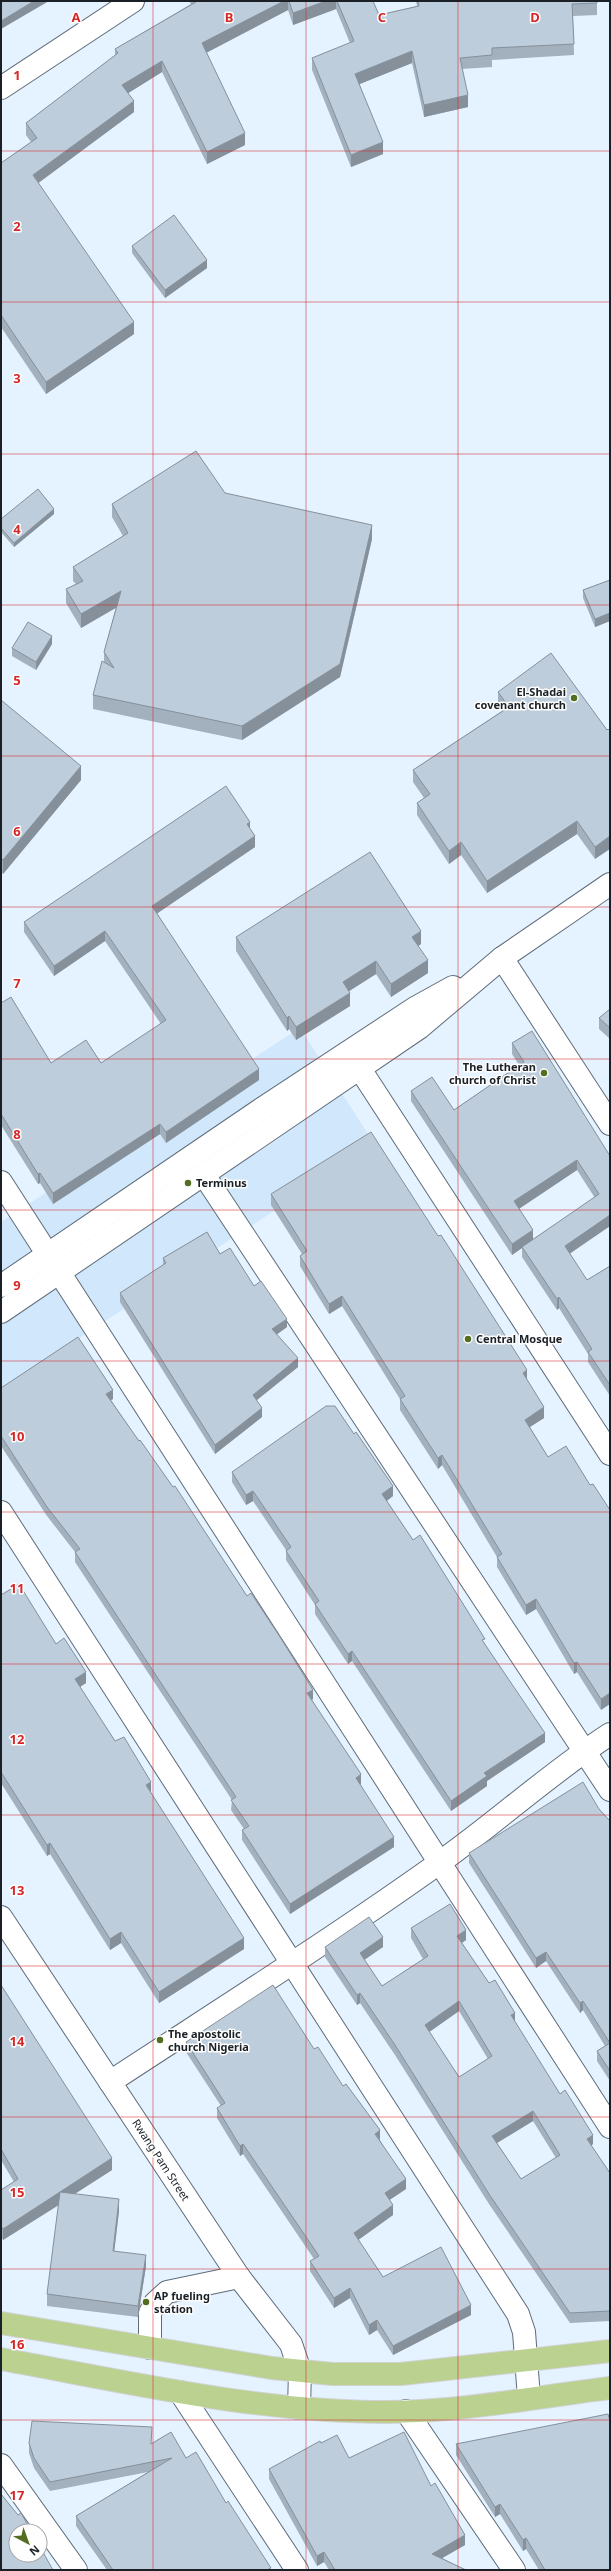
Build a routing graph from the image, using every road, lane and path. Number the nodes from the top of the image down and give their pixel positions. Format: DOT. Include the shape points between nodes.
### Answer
graph roads {
  1 [pos="133,1"];
  2 [pos="1,88"];
  3 [pos="610,884"];
  4 [pos="502,958"];
  5 [pos="360,1069"];
  6 [pos="610,1124"];
  7 [pos="204,1175"];
  8 [pos="1,1182"];
  9 [pos="49,1254"];
  10 [pos="60,1272"];
  11 [pos="1,1286"];
  12 [pos="1,1312"];
  13 [pos="610,1454"];
  14 [pos="1,1512"];
  15 [pos="610,1734"];
  16 [pos="584,1750"];
  17 [pos="610,1790"];
  18 [pos="439,1863"];
  19 [pos="1,1917"];
  20 [pos="292,1963"];
  21 [pos="110,2082"];
  22 [pos="610,2127"];
  23 [pos="238,2278"];
  24 [pos="1,2323"];
  25 [pos="150,2348"];
  26 [pos="610,2351"];
  27 [pos="1,2359"];
  28 [pos="526,2360"];
  29 [pos="300,2371"];
  30 [pos="610,2388"];
  31 [pos="180,2392"];
  32 [pos="529,2398"];
  33 [pos="299,2408"];
  34 [pos="406,2411"];
  35 [pos="1,2465"];
  36 [pos="76,2570"];
  37 [pos="297,2570"];
  38 [pos="514,2570"];
  1 -- 2 [label="street"];
  3 -- 4 [label="street"];
  4 -- 5 [label="street" via="419,1028"];
  4 -- 6 [label="street"];
  4 -- 9 [label="street" via="415,1008"];
  5 -- 7 [label="street"];
  5 -- 13 [label="street"];
  7 -- 10 [label="street"];
  7 -- 16 [label="street"];
  8 -- 9 [label="street"];
  9 -- 10 [label="street"];
  9 -- 11 [label="street"];
  10 -- 12 [label="street"];
  10 -- 18 [label="street"];
  14 -- 20 [label="street"];
  15 -- 16 [label="street"];
  16 -- 17 [label="street"];
  16 -- 18 [label="street"];
  18 -- 20 [label="street"];
  18 -- 22 [label="street"];
  19 -- 21 [label="street, Rwang Pam Street"];
  20 -- 21 [label="street"];
  20 -- 28 [label="street" via="518,2314 524,2332"];
  21 -- 23 [label="street, Rwang Pam Street"];
  23 -- 25 [label="street" via="167,2292 155,2303 150,2313"];
  23 -- 29 [label="street, Rwang Pam Street" via="291,2344"];
  24 -- 25 [label="main road"];
  25 -- 29 [label="main road"];
  26 -- 28 [label="main road"];
  27 -- 31 [label="main road"];
  28 -- 29 [label="main road" via="401,2374 332,2374"];
  28 -- 32 [label="street"];
  29 -- 33 [label="street, Rwang Pam Street"];
  30 -- 32 [label="main road"];
  31 -- 33 [label="main road"];
  31 -- 37 [label="street"];
  32 -- 34 [label="main road"];
  33 -- 34 [label="main road"];
  34 -- 38 [label="street"];
  35 -- 36 [label="street"];
}
